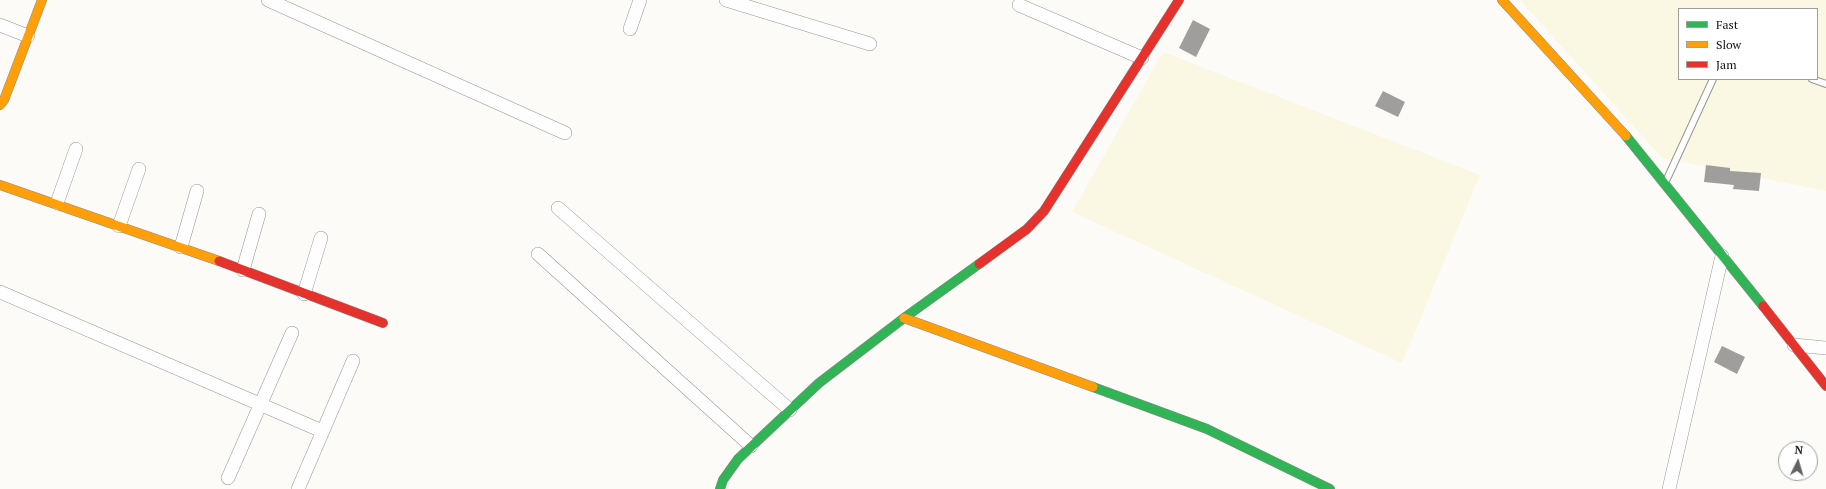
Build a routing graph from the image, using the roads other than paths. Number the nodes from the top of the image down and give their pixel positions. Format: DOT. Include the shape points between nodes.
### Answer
graph roads {
  1 [pos="42,0"];
  2 [pos="268,0"];
  3 [pos="640,0"];
  4 [pos="726,0"];
  5 [pos="1179,0"];
  6 [pos="1502,0"];
  7 [pos="1019,5"];
  8 [pos="764,6"];
  9 [pos="0,24"];
  10 [pos="630,29"];
  11 [pos="28,36"];
  12 [pos="870,44"];
  13 [pos="1142,58"];
  14 [pos="1713,80"];
  15 [pos="1815,80"];
  16 [pos="1826,84"];
  17 [pos="0,106"];
  18 [pos="565,133"];
  19 [pos="76,149"];
  20 [pos="139,169"];
  21 [pos="1665,183"];
  22 [pos="0,185"];
  23 [pos="197,191"];
  24 [pos="57,203"];
  25 [pos="558,208"];
  26 [pos="259,214"];
  27 [pos="119,226"];
  28 [pos="321,238"];
  29 [pos="181,247"];
  30 [pos="538,254"];
  31 [pos="1722,256"];
  32 [pos="243,270"];
  33 [pos="0,292"];
  34 [pos="304,294"];
  35 [pos="904,318"];
  36 [pos="383,323"];
  37 [pos="292,333"];
  38 [pos="1794,346"];
  39 [pos="1826,348"];
  40 [pos="352,361"];
  41 [pos="1826,386"];
  42 [pos="260,405"];
  43 [pos="790,410"];
  44 [pos="322,431"];
  45 [pos="751,446"];
  46 [pos="228,478"];
  47 [pos="298,489"];
  48 [pos="720,489"];
  49 [pos="1330,489"];
  50 [pos="1669,489"];
  1 -- 11 [label="street"];
  2 -- 18 [label="street"];
  3 -- 10 [label="street"];
  4 -- 8 [label="street"];
  5 -- 13 [label="street"];
  6 -- 21 [label="street" via="1638,149"];
  7 -- 13 [label="street"];
  8 -- 12 [label="street"];
  9 -- 11 [label="street"];
  11 -- 17 [label="street"];
  13 -- 35 [label="street" via="1037,220"];
  14 -- 21 [label="lane"];
  15 -- 16 [label="lane"];
  19 -- 24 [label="street"];
  20 -- 27 [label="street"];
  21 -- 31 [label="street"];
  22 -- 24 [label="street"];
  23 -- 29 [label="street"];
  24 -- 27 [label="street"];
  25 -- 43 [label="street"];
  26 -- 32 [label="street"];
  27 -- 29 [label="street"];
  28 -- 34 [label="street"];
  29 -- 32 [label="street"];
  30 -- 45 [label="street"];
  31 -- 38 [label="street"];
  31 -- 50 [label="street"];
  32 -- 34 [label="street"];
  33 -- 42 [label="street"];
  34 -- 36 [label="street"];
  35 -- 43 [label="street" via="819,383"];
  35 -- 49 [label="street" via="1207,429"];
  37 -- 42 [label="street"];
  38 -- 39 [label="street"];
  38 -- 41 [label="street"];
  40 -- 44 [label="street"];
  42 -- 44 [label="street"];
  42 -- 46 [label="street"];
  43 -- 45 [label="street"];
  44 -- 47 [label="street"];
  45 -- 48 [label="street" via="722,480"];
}
